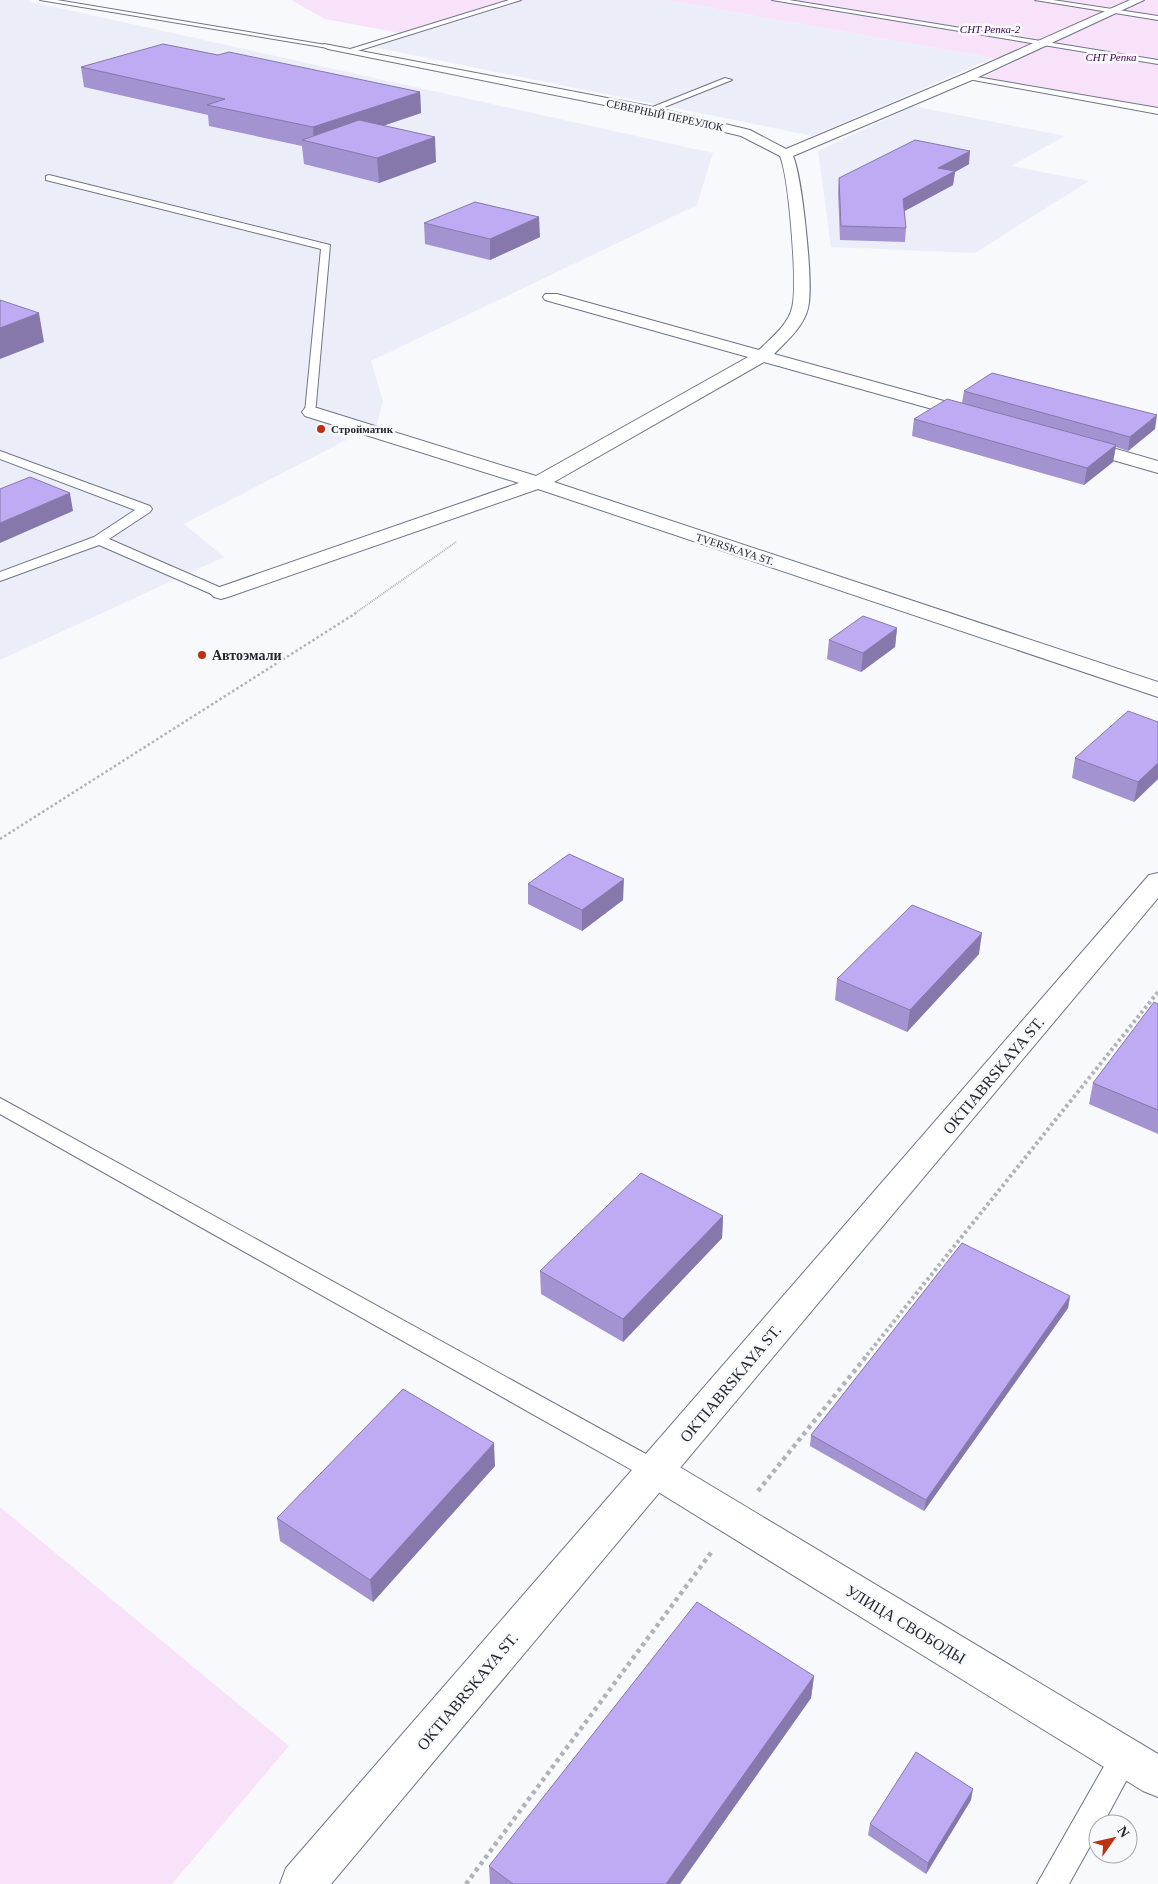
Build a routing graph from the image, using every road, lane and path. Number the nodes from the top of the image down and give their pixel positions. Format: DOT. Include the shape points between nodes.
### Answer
graph roads {
  1 [pos="44,0"];
  2 [pos="516,0"];
  3 [pos="776,0"];
  4 [pos="1039,0"];
  5 [pos="1138,0"];
  6 [pos="1114,11"];
  7 [pos="1158,18"];
  8 [pos="1043,44"];
  9 [pos="328,46"];
  10 [pos="351,50"];
  11 [pos="1158,62"];
  12 [pos="968,78"];
  13 [pos="728,80"];
  14 [pos="649,110"];
  15 [pos="1158,111"];
  16 [pos="786,154"];
  17 [pos="49,178"];
  18 [pos="551,297"];
  19 [pos="764,355"];
  20 [pos="311,412"];
  21 [pos="995,420"];
  22 [pos="1062,439"];
  23 [pos="0,455"];
  24 [pos="1158,466"];
  25 [pos="538,483"];
  26 [pos="99,540"];
  27 [pos="458,540"];
  28 [pos="0,577"];
  29 [pos="221,593"];
  30 [pos="1158,690"];
  31 [pos="0,840"];
  32 [pos="1158,881"];
  33 [pos="1158,992"];
  34 [pos="0,1105"];
  35 [pos="655,1471"];
  36 [pos="734,1521"];
  37 [pos="1125,1757"];
  38 [pos="1158,1777"];
  39 [pos="302,1884"];
  40 [pos="466,1884"];
  41 [pos="1052,1884"];
  1 -- 9 [label="lane"];
  2 -- 10 [label="lane"];
  3 -- 8 [label="lane"];
  4 -- 6 [label="lane"];
  5 -- 6 [label="street"];
  6 -- 7 [label="lane"];
  6 -- 8 [label="street"];
  8 -- 11 [label="lane"];
  8 -- 12 [label="street"];
  9 -- 10 [label="street, СЕВЕРНЫЙ ПЕРЕУЛОК"];
  10 -- 14 [label="street, СЕВЕРНЫЙ ПЕРЕУЛОК"];
  12 -- 15 [label="lane"];
  12 -- 16 [label="street"];
  13 -- 14 [label="lane"];
  14 -- 16 [label="street, СЕВЕРНЫЙ ПЕРЕУЛОК" via="745,133"];
  16 -- 19 [label="street" via="802,273 801,308 790,328"];
  17 -- 20 [label="lane" via="326,247"];
  18 -- 19 [label="street"];
  19 -- 21 [label="street"];
  19 -- 25 [label="street"];
  20 -- 25 [label="street, TVERSKAYA ST."];
  22 -- 24 [label="street"];
  23 -- 26 [label="lane" via="145,509"];
  25 -- 29 [label="street"];
  25 -- 30 [label="street, TVERSKAYA ST."];
  26 -- 28 [label="lane"];
  26 -- 29 [label="lane"];
  27 -- 31 [label="path" via="339,625"];
  32 -- 35 [label="street, OKTIABRSKAYA ST."];
  33 -- 36 [label="path"];
  34 -- 35 [label="lane"];
  35 -- 36 [label="street, УЛИЦА СВОБОДЫ"];
  35 -- 39 [label="street, OKTIABRSKAYA ST."];
  36 -- 37 [label="street, УЛИЦА СВОБОДЫ"];
  36 -- 40 [label="path"];
  37 -- 38 [label="street, УЛИЦА СВОБОДЫ"];
  37 -- 41 [label="lane"];
}
